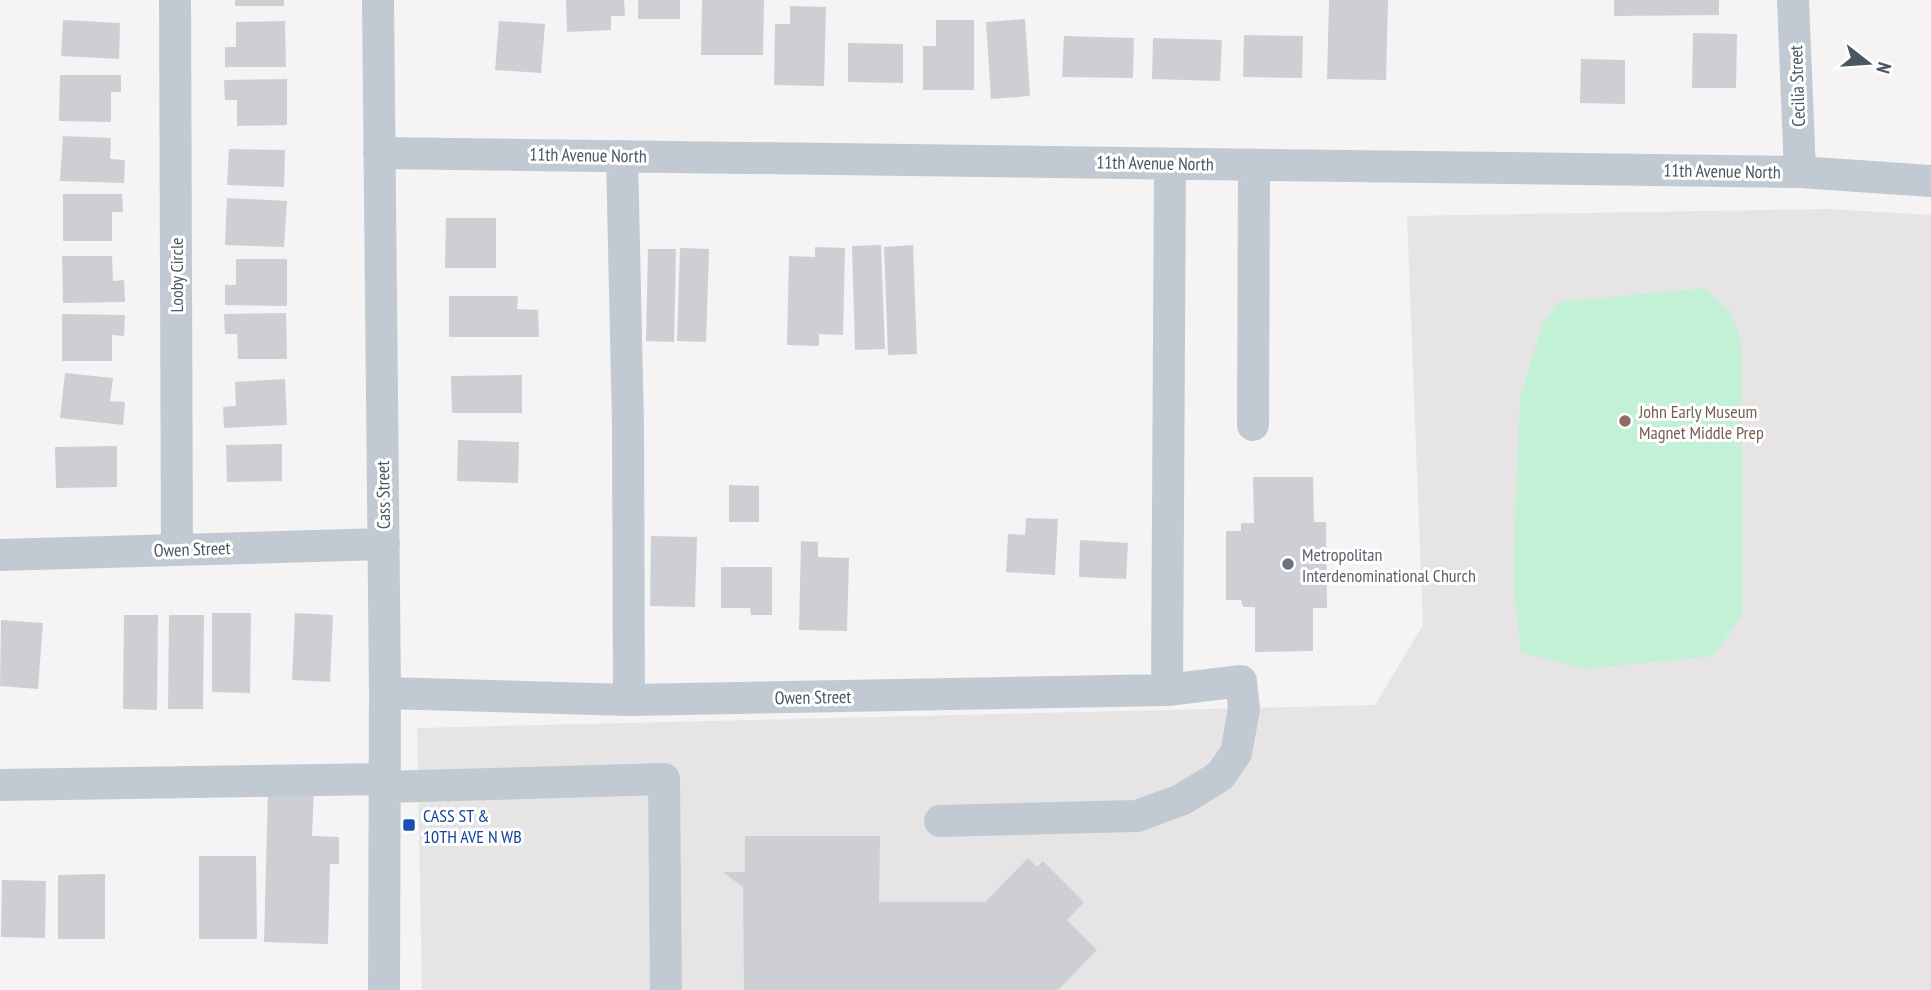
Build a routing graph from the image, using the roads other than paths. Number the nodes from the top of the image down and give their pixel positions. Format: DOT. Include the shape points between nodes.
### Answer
graph roads {
  1 [pos="175,0"];
  2 [pos="378,0"];
  3 [pos="1793,0"];
  4 [pos="379,153"];
  5 [pos="622,156"];
  6 [pos="1170,164"];
  7 [pos="1254,165"];
  8 [pos="1800,172"];
  9 [pos="1931,181"];
  10 [pos="1253,425"];
  11 [pos="384,544"];
  12 [pos="177,550"];
  13 [pos="0,555"];
  14 [pos="1167,690"];
  15 [pos="385,693"];
  16 [pos="629,701"];
  17 [pos="384,783"];
  18 [pos="0,785"];
  19 [pos="940,821"];
  20 [pos="376,990"];
  21 [pos="384,990"];
  22 [pos="666,990"];
  1 -- 12 [label="street, Looby Circle"];
  2 -- 4 [label="street, Cass Street"];
  3 -- 8 [label="street, Cecilia Street"];
  4 -- 5 [label="street, 11th Avenue North"];
  4 -- 11 [label="street, Cass Street"];
  5 -- 6 [label="street, 11th Avenue North"];
  5 -- 16 [label="street"];
  6 -- 7 [label="street, 11th Avenue North"];
  6 -- 14 [label="street"];
  7 -- 8 [label="street, 11th Avenue North"];
  7 -- 10 [label="street"];
  8 -- 9 [label="street, 11th Avenue North"];
  11 -- 12 [label="street, Owen Street"];
  11 -- 15 [label="street, Cass Street"];
  12 -- 13 [label="street, Owen Street"];
  14 -- 16 [label="street, Owen Street"];
  14 -- 19 [label="street, Owen Street" via="1241,681 1244,709 1236,753 1220,776 1181,800 1138,816"];
  15 -- 16 [label="street, Owen Street"];
  15 -- 17 [label="street, Cass Street"];
  17 -- 18 [label="street"];
  17 -- 21 [label="street, Cass Street"];
  17 -- 22 [label="street" via="664,779"];
  20 -- 21 [label="street"];
}
